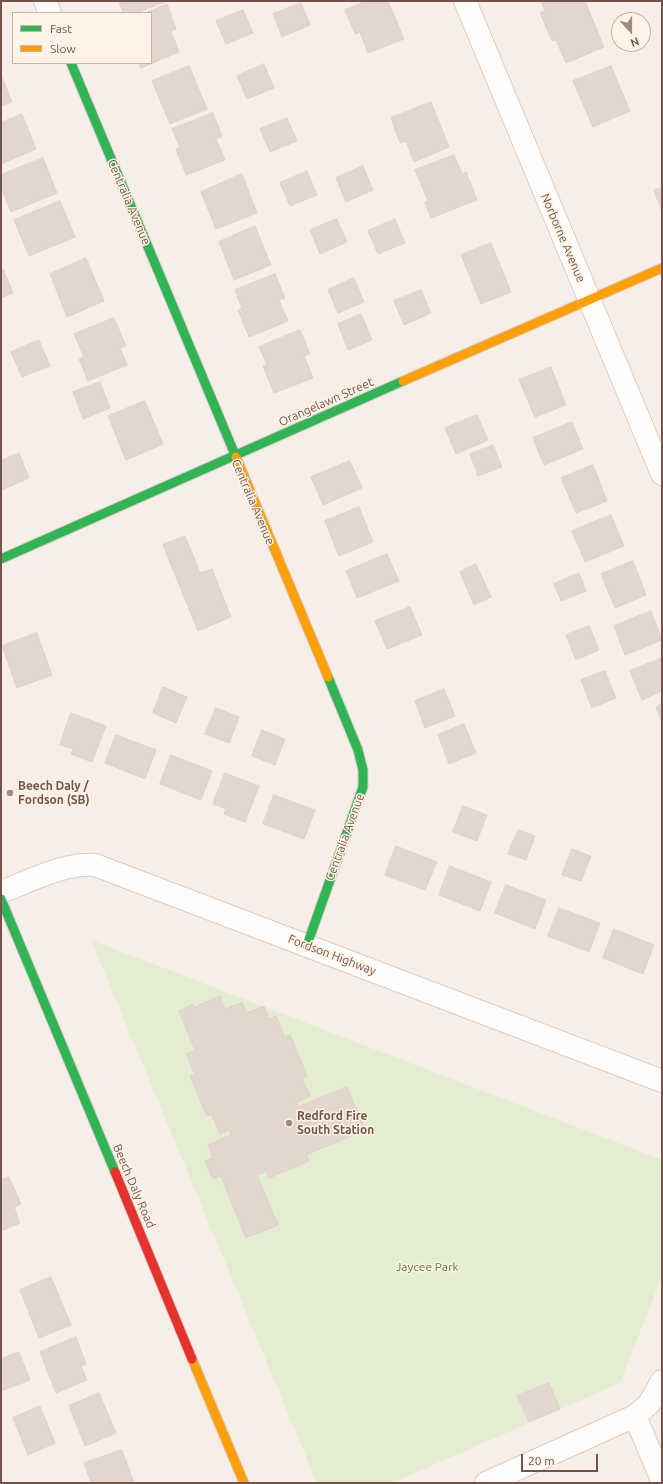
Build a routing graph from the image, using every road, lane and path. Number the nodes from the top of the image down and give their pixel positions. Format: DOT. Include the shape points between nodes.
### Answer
graph roads {
  1 [pos="45,1"];
  2 [pos="465,1"];
  3 [pos="50,12"];
  4 [pos="71,64"];
  5 [pos="662,268"];
  6 [pos="589,300"];
  7 [pos="234,455"];
  8 [pos="662,474"];
  9 [pos="1,559"];
  10 [pos="1,892"];
  11 [pos="1,899"];
  12 [pos="307,945"];
  13 [pos="662,1081"];
  14 [pos="662,1381"];
  15 [pos="635,1416"];
  16 [pos="662,1480"];
  17 [pos="244,1483"];
  18 [pos="486,1483"];
  1 -- 3 [label="street"];
  2 -- 6 [label="street, Norborne Avenue"];
  4 -- 7 [label="street, Centralia Avenue"];
  5 -- 6 [label="street, Orangelawn Street"];
  6 -- 7 [label="street, Orangelawn Street"];
  6 -- 8 [label="street, Norborne Avenue"];
  7 -- 9 [label="street, Orangelawn Street"];
  7 -- 12 [label="street, Centralia Avenue" via="358,750 363,770 363,787"];
  10 -- 12 [label="street, Fordson Highway" via="69,866 95,865"];
  11 -- 17 [label="street, Beech Daly Road"];
  12 -- 13 [label="street, Fordson Highway"];
  14 -- 15 [label="street" via="649,1404"];
  15 -- 16 [label="street"];
  15 -- 18 [label="street"];
}
